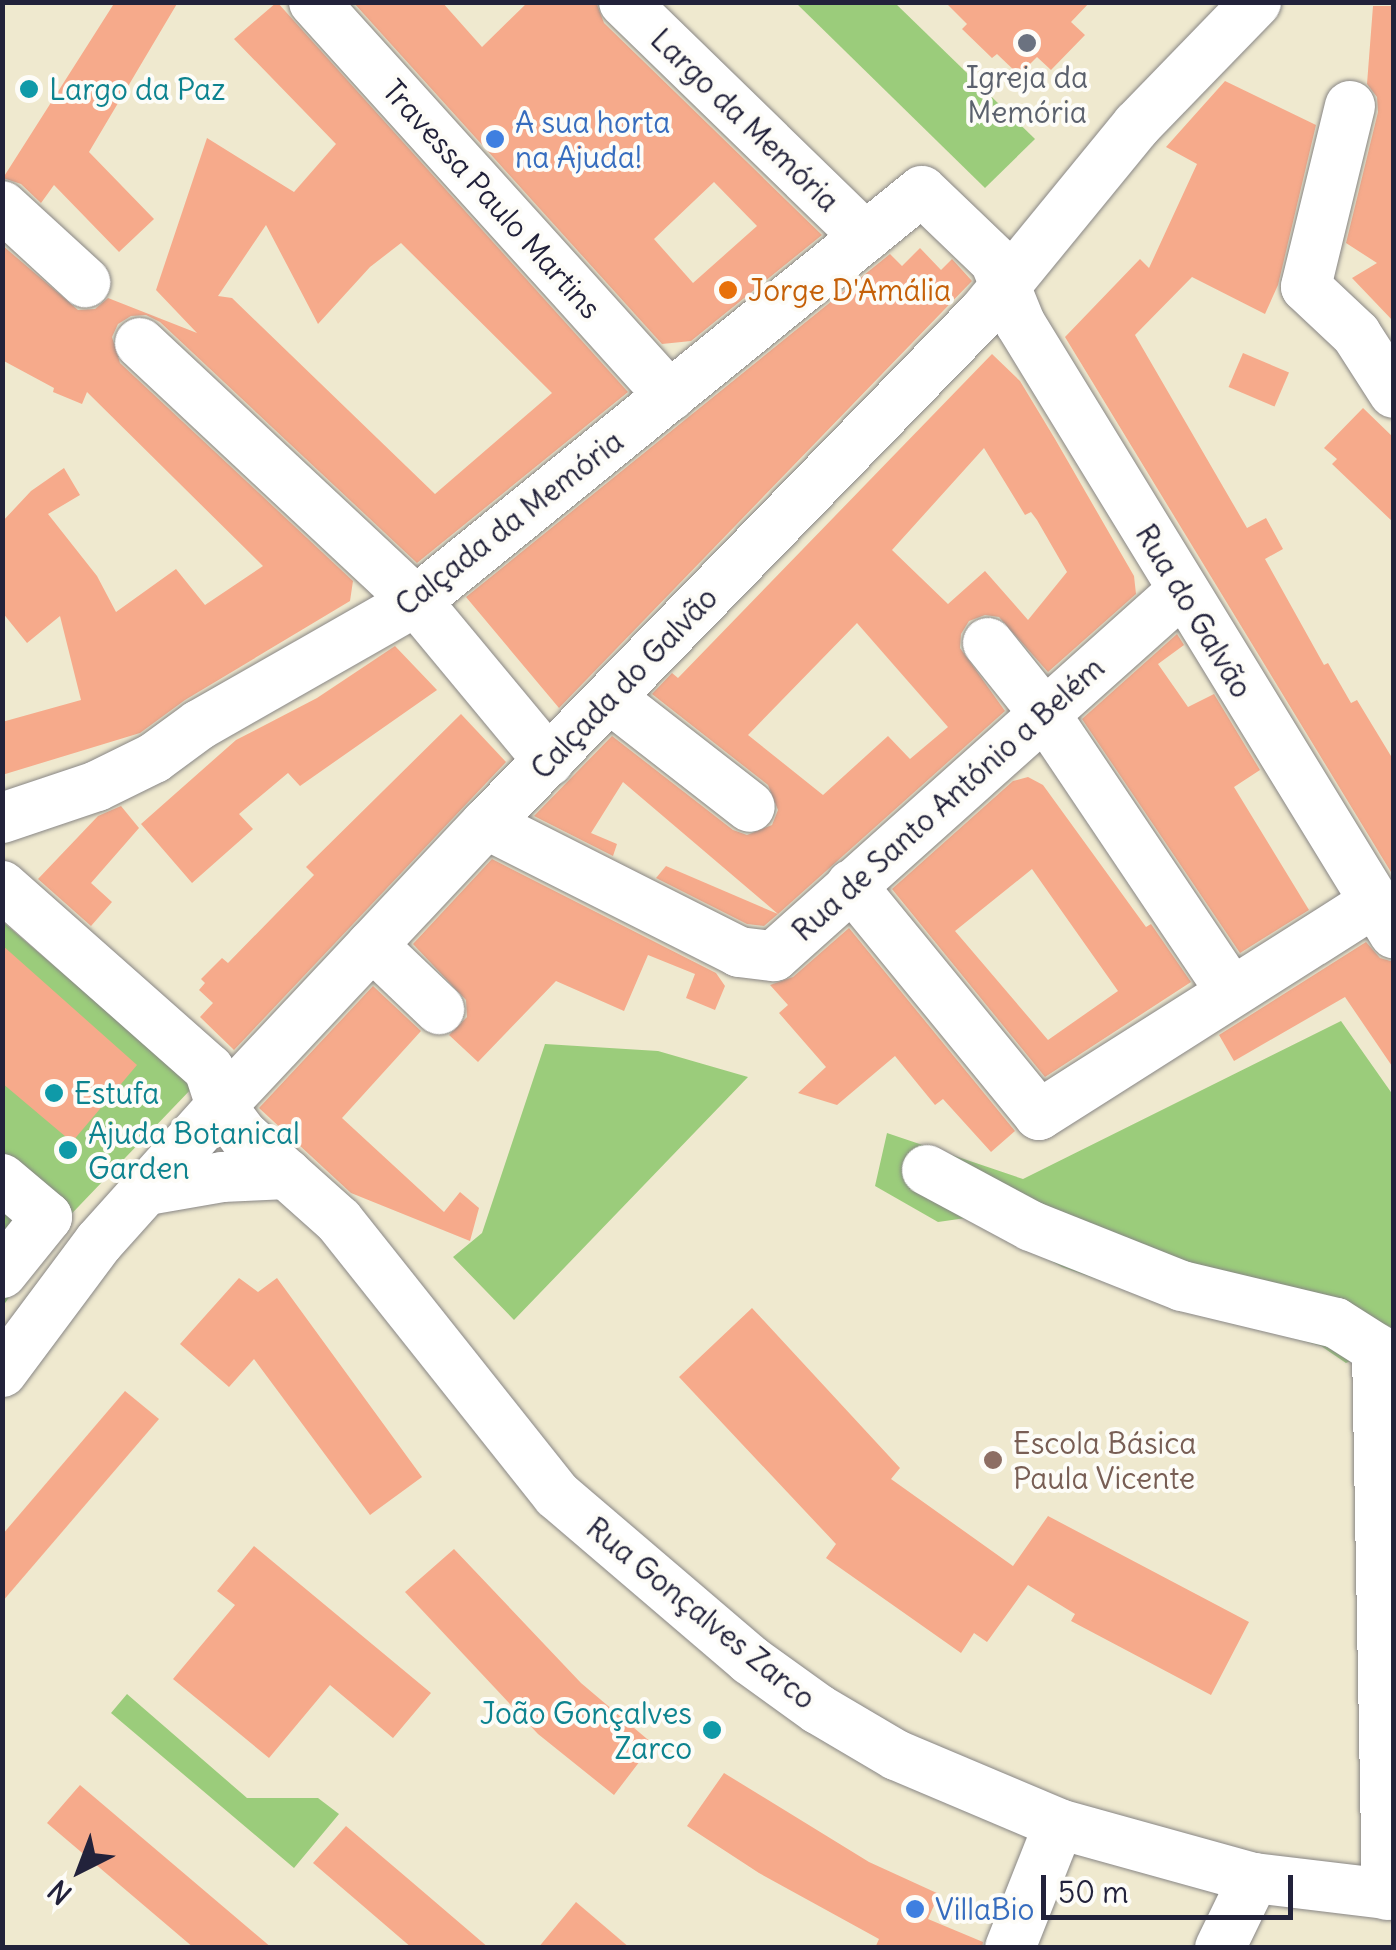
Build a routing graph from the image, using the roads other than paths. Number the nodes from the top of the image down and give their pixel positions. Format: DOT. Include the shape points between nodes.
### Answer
graph roads {
  1 [pos="314,2"];
  2 [pos="1256,2"];
  3 [pos="652,12"];
  4 [pos="1348,115"];
  5 [pos="922,191"];
  6 [pos="2,206"];
  7 [pos="866,237"];
  8 [pos="85,282"];
  9 [pos="1006,284"];
  10 [pos="140,343"];
  11 [pos="1394,393"];
  12 [pos="670,396"];
  13 [pos="1182,592"];
  14 [pos="416,601"];
  15 [pos="988,643"];
  16 [pos="610,698"];
  17 [pos="1044,713"];
  18 [pos="549,761"];
  19 [pos="750,807"];
  20 [pos="2,818"];
  21 [pos="486,824"];
  22 [pos="850,885"];
  23 [pos="2,886"];
  24 [pos="1386,924"];
  25 [pos="372,946"];
  26 [pos="1231,991"];
  27 [pos="439,1009"];
  28 [pos="221,1106"];
  29 [pos="928,1170"];
  30 [pos="286,1174"];
  31 [pos="2,1180"];
  32 [pos="147,1190"];
  33 [pos="2,1273"];
  34 [pos="2,1372"];
  35 [pos="1060,1824"];
  36 [pos="1254,1878"];
  37 [pos="1390,1895"];
  38 [pos="1010,1948"];
  39 [pos="1220,1948"];
  1 -- 12 [label="street, Travessa Paulo Martins"];
  2 -- 9 [label="street, Calçada do Galvão" via="1138,125"];
  3 -- 7 [label="street, Largo da Memória"];
  4 -- 11 [label="street" via="1306,286 1356,334"];
  5 -- 7 [label="street, Calçada da Memória"];
  5 -- 9 [label="street, Rua do Galvão" via="995,261"];
  6 -- 8 [label="street"];
  7 -- 12 [label="street, Calçada da Memória"];
  9 -- 13 [label="street, Rua do Galvão" via="1020,323"];
  9 -- 16 [label="street, Calçada do Galvão"];
  10 -- 14 [label="street"];
  12 -- 14 [label="street, Calçada da Memória"];
  13 -- 17 [label="street, Rua de Santo António a Belém"];
  13 -- 24 [label="street, Rua do Galvão"];
  14 -- 18 [label="street"];
  14 -- 20 [label="street, Calçada da Memória" via="154,758"];
  15 -- 17 [label="street"];
  16 -- 18 [label="street, Calçada do Galvão"];
  16 -- 19 [label="street"];
  17 -- 22 [label="street, Rua de Santo António a Belém"];
  17 -- 26 [label="street"];
  18 -- 21 [label="street, Calçada do Galvão"];
  21 -- 22 [label="street, Rua de Santo António a Belém" via="739,952 774,956"];
  21 -- 25 [label="street, Calçada do Galvão"];
  22 -- 26 [label="street" via="1038,1115"];
  23 -- 28 [label="street, Rua Gonçalves Zarco" via="209,1069"];
  24 -- 26 [label="street"];
  25 -- 27 [label="street"];
  25 -- 28 [label="street, Calçada do Galvão"];
  28 -- 30 [label="street, Rua Gonçalves Zarco"];
  28 -- 32 [label="street, Calçada do Galvão"];
  29 -- 37 [label="street" via="1031,1226 1182,1286 1336,1323 1376,1349"];
  30 -- 32 [label="street"];
  30 -- 35 [label="street, Rua Gonçalves Zarco" via="339,1221 557,1495 706,1626 877,1745"];
  31 -- 33 [label="street" via="47,1218"];
  32 -- 34 [label="street, Calçada do Galvão" via="99,1242"];
  35 -- 36 [label="street, Rua Gonçalves Zarco"];
  35 -- 38 [label="street"];
  36 -- 37 [label="street, Rua Gonçalves Zarco"];
  36 -- 39 [label="street"];
}
